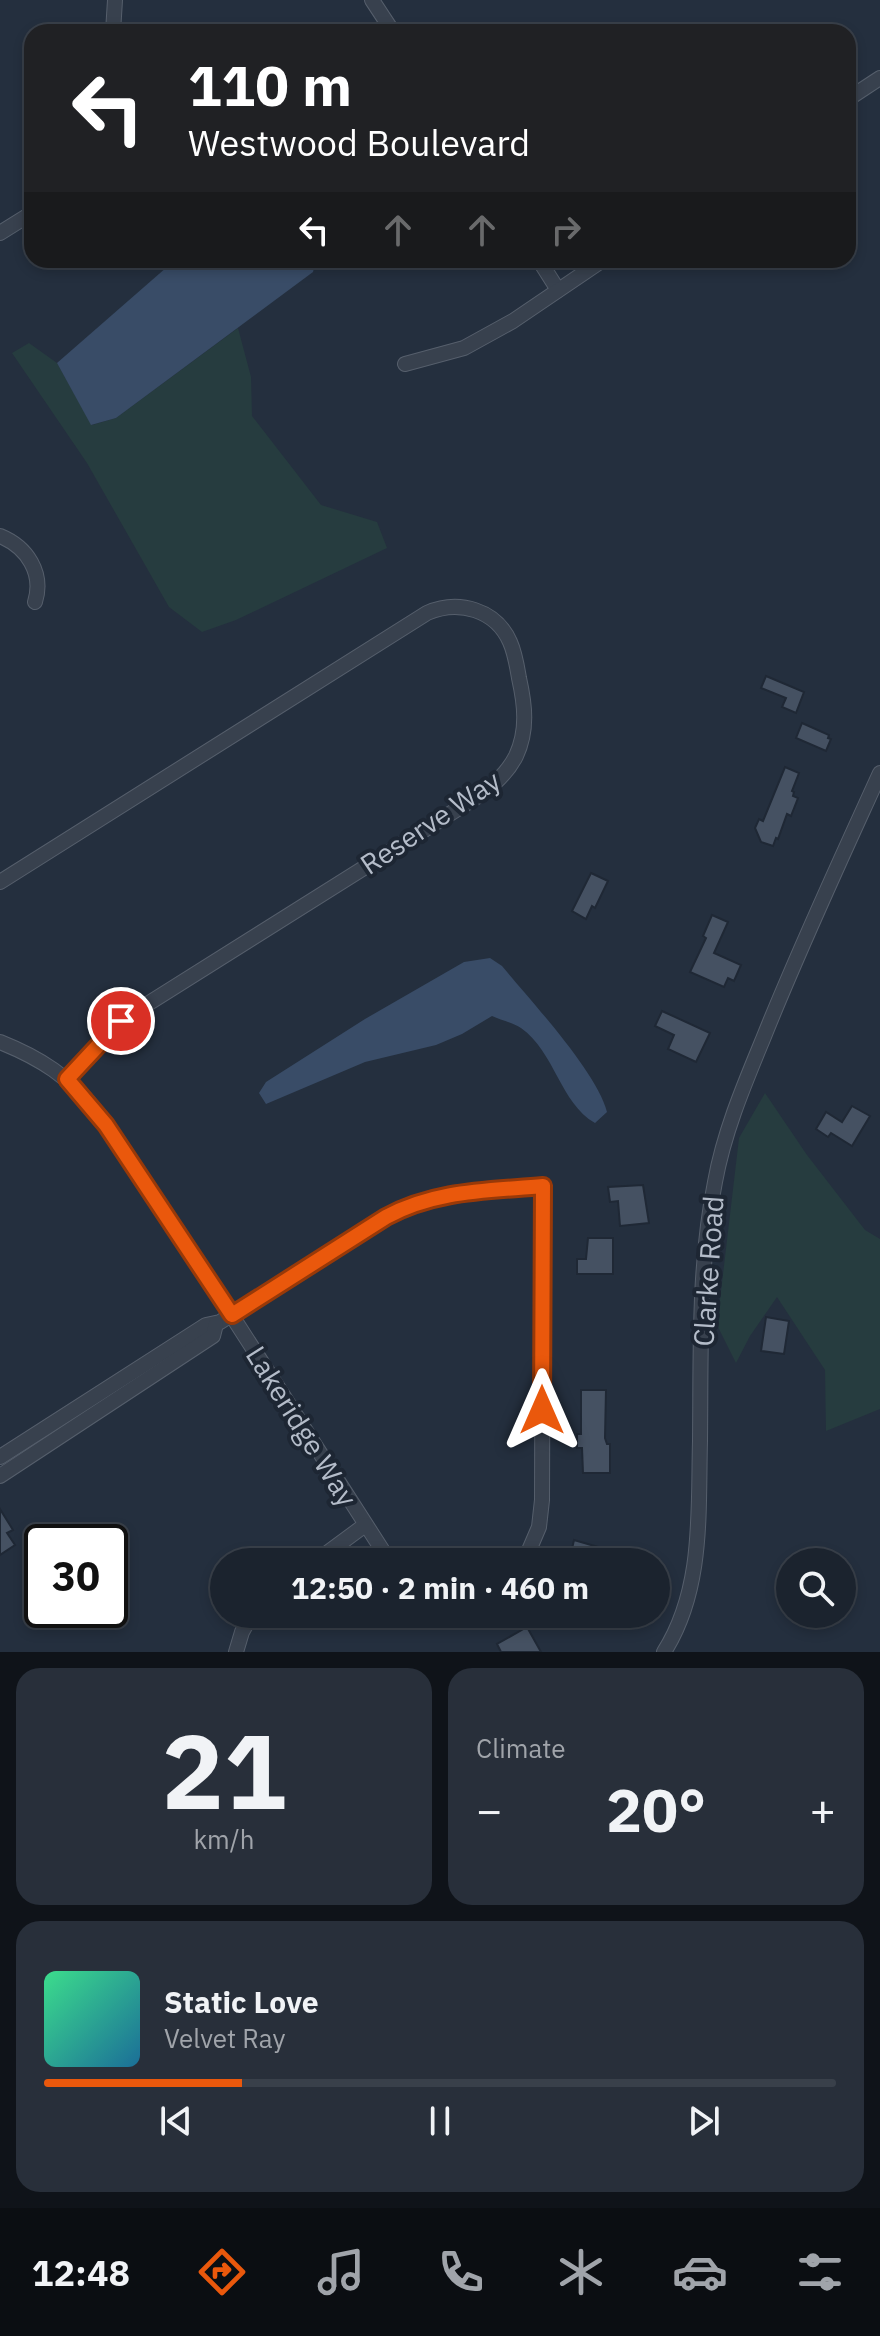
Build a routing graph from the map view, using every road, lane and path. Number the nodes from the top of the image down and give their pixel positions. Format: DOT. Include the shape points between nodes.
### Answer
graph roads {
  1 [pos="115,0"];
  2 [pos="372,0"];
  3 [pos="114,24"];
  4 [pos="388,24"];
  5 [pos="880,78"];
  6 [pos="856,94"];
  7 [pos="24,218"];
  8 [pos="0,233"];
  9 [pos="544,268"];
  10 [pos="591,268"];
  11 [pos="558,290"];
  12 [pos="405,364"];
  13 [pos="0,536"];
  14 [pos="35,602"];
  15 [pos="880,773"];
  16 [pos="0,882"];
  17 [pos="0,1042"];
  18 [pos="67,1079"];
  19 [pos="232,1315"];
  20 [pos="216,1324"];
  21 [pos="0,1457"];
  22 [pos="0,1476"];
  23 [pos="365,1525"];
  24 [pos="334,1548"];
  25 [pos="381,1548"];
  26 [pos="530,1548"];
  27 [pos="244,1628"];
  28 [pos="236,1652"];
  29 [pos="664,1652"];
  1 -- 3 [label="street"];
  2 -- 4 [label="street"];
  5 -- 6 [label="street"];
  7 -- 8 [label="street"];
  9 -- 11 [label="street"];
  10 -- 11 [label="street"];
  11 -- 12 [label="street" via="464,348"];
  13 -- 14 [label="street" via="20,547 31,562 38,577"];
  15 -- 29 [label="street, Clarke Road" via="744,1084 715,1177 703,1275 695,1561 679,1626"];
  16 -- 18 [label="street, Reserve Way" via="427,613 447,607 473,609 496,622 511,643 526,716 516,755 498,781 121,1021"];
  17 -- 18 [label="street, Lakeridge Way"];
  18 -- 19 [label="street, Lakeridge Way" via="106,1125"];
  19 -- 20 [label="street"];
  19 -- 23 [label="street, Lakeridge Way"];
  19 -- 26 [label="street" via="410,1205 454,1193 543,1186 542,1500"];
  20 -- 21 [label="street" via="206,1325"];
  20 -- 22 [label="street" via="213,1336"];
  23 -- 24 [label="street"];
  23 -- 25 [label="street, Lakeridge Way"];
  27 -- 28 [label="street"];
}
